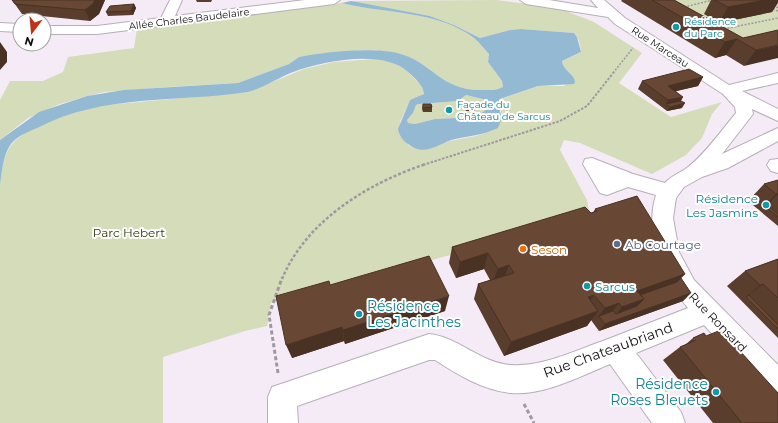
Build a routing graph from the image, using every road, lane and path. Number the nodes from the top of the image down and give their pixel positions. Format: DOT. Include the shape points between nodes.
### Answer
graph roads {
  1 [pos="176,0"];
  2 [pos="334,0"];
  3 [pos="526,0"];
  4 [pos="597,0"];
  5 [pos="713,0"];
  6 [pos="766,6"];
  7 [pos="772,8"];
  8 [pos="778,8"];
  9 [pos="677,9"];
  10 [pos="778,11"];
  11 [pos="609,12"];
  12 [pos="778,18"];
  13 [pos="773,19"];
  14 [pos="778,21"];
  15 [pos="166,22"];
  16 [pos="0,27"];
  17 [pos="12,28"];
  18 [pos="721,29"];
  19 [pos="52,30"];
  20 [pos="636,45"];
  21 [pos="778,78"];
  22 [pos="727,90"];
  23 [pos="778,116"];
  24 [pos="778,134"];
  25 [pos="695,172"];
  26 [pos="627,180"];
  27 [pos="669,191"];
  28 [pos="708,312"];
  29 [pos="616,349"];
  30 [pos="778,385"];
  31 [pos="282,410"];
  32 [pos="670,423"];
  1 -- 15 [label="street"];
  2 -- 15 [label="street, Allée Charles Baudelaire"];
  3 -- 11 [label="street"];
  4 -- 11 [label="street, Rue Marceau"];
  5 -- 9 [label="path"];
  6 -- 7 [label="path"];
  7 -- 8 [label="path"];
  7 -- 10 [label="path"];
  11 -- 22 [label="street, Rue Marceau"];
  12 -- 13 [label="path"];
  13 -- 14 [label="path"];
  13 -- 18 [label="path"];
  15 -- 19 [label="street, Allée Charles Baudelaire" via="82,31"];
  16 -- 17 [label="street"];
  20 -- 31 [label="path" via="587,106 560,121 400,172 348,201 308,234 283,277 269,315"];
  21 -- 22 [label="street"];
  22 -- 23 [label="street"];
  22 -- 25 [label="street" via="743,106 745,114"];
  24 -- 25 [label="street" via="721,163"];
  25 -- 27 [label="street" via="677,182"];
  26 -- 27 [label="street"];
  27 -- 28 [label="street, Rue Ronsard" via="662,218 668,252 686,287"];
  28 -- 29 [label="street, Rue Chateaubriand"];
  28 -- 30 [label="street, Rue Ronsard"];
  29 -- 31 [label="street, Rue Chateaubriand" via="545,375 511,379 475,369 439,348 429,347"];
  29 -- 32 [label="street"];
}
